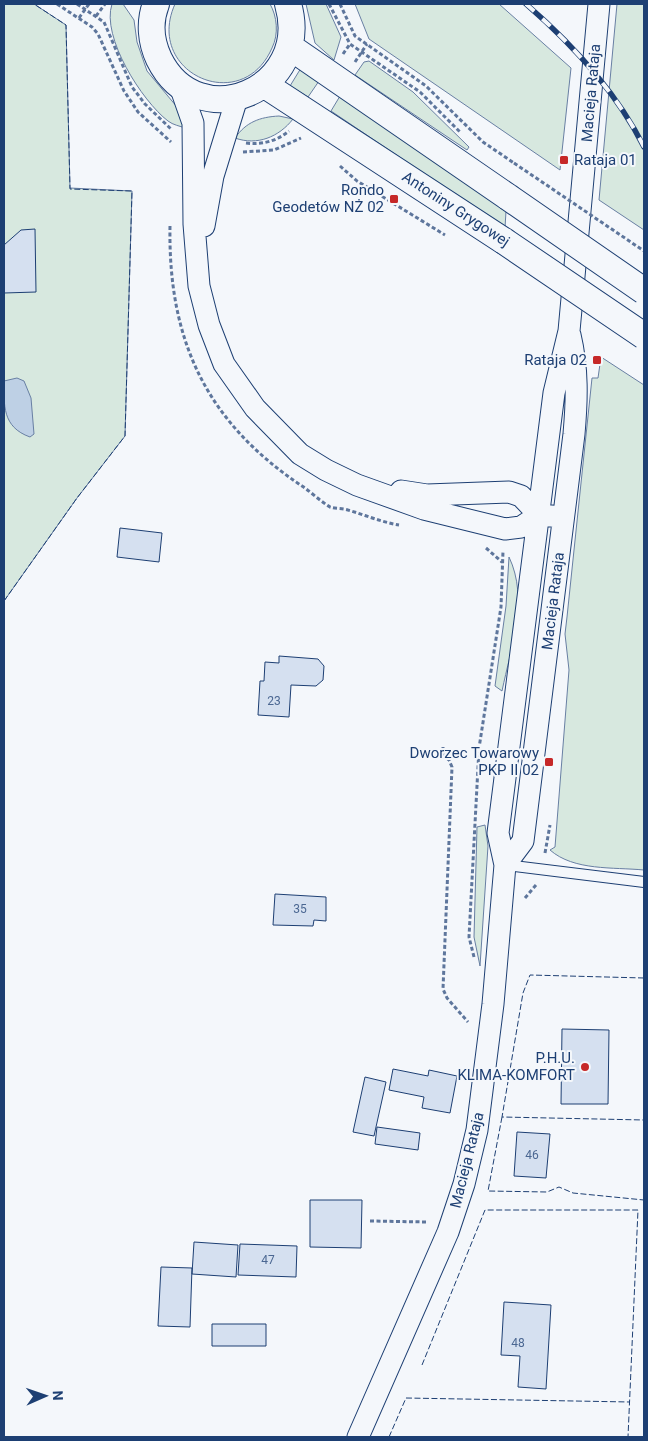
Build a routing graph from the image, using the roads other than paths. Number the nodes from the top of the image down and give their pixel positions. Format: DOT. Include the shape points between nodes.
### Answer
graph roads {
  1 [pos="154,4"];
  2 [pos="288,4"];
  3 [pos="599,4"];
  4 [pos="290,47"];
  5 [pos="265,85"];
  6 [pos="180,86"];
  7 [pos="237,98"];
  8 [pos="197,261"];
  9 [pos="644,291"];
  10 [pos="569,331"];
  11 [pos="644,336"];
  12 [pos="357,484"];
  13 [pos="539,515"];
  14 [pos="563,517"];
  15 [pos="505,865"];
  16 [pos="644,882"];
  17 [pos="358,1437"];
  1 -- 6 [label="street" via="151,29 155,50 165,70"];
  2 -- 4 [label="street" via="292,26"];
  3 -- 10 [label="street, Macieja Rataja"];
  4 -- 5 [label="street" via="281,68"];
  4 -- 9 [label="street, bridge"];
  5 -- 7 [label="street"];
  5 -- 11 [label="street, Antoniny Grygowej, bridge"];
  6 -- 7 [label="street" via="200,96 222,100"];
  6 -- 8 [label="street" via="193,123"];
  7 -- 8 [label="street" via="213,176"];
  8 -- 12 [label="street" via="209,325 224,364 255,408 300,454"];
  10 -- 13 [label="street, Macieja Rataja" via="554,393"];
  10 -- 14 [label="street, Macieja Rataja" via="576,362 578,396"];
  12 -- 13 [label="street" via="427,495 508,492 521,496"];
  12 -- 13 [label="street" via="424,509 505,529 521,527"];
  13 -- 14 [label="street"];
  13 -- 15 [label="street, Macieja Rataja" via="498,832"];
  14 -- 15 [label="street, Macieja Rataja" via="523,841"];
  15 -- 16 [label="lane"];
  15 -- 17 [label="street, Macieja Rataja" via="482,1098 466,1175 451,1222"];
}
